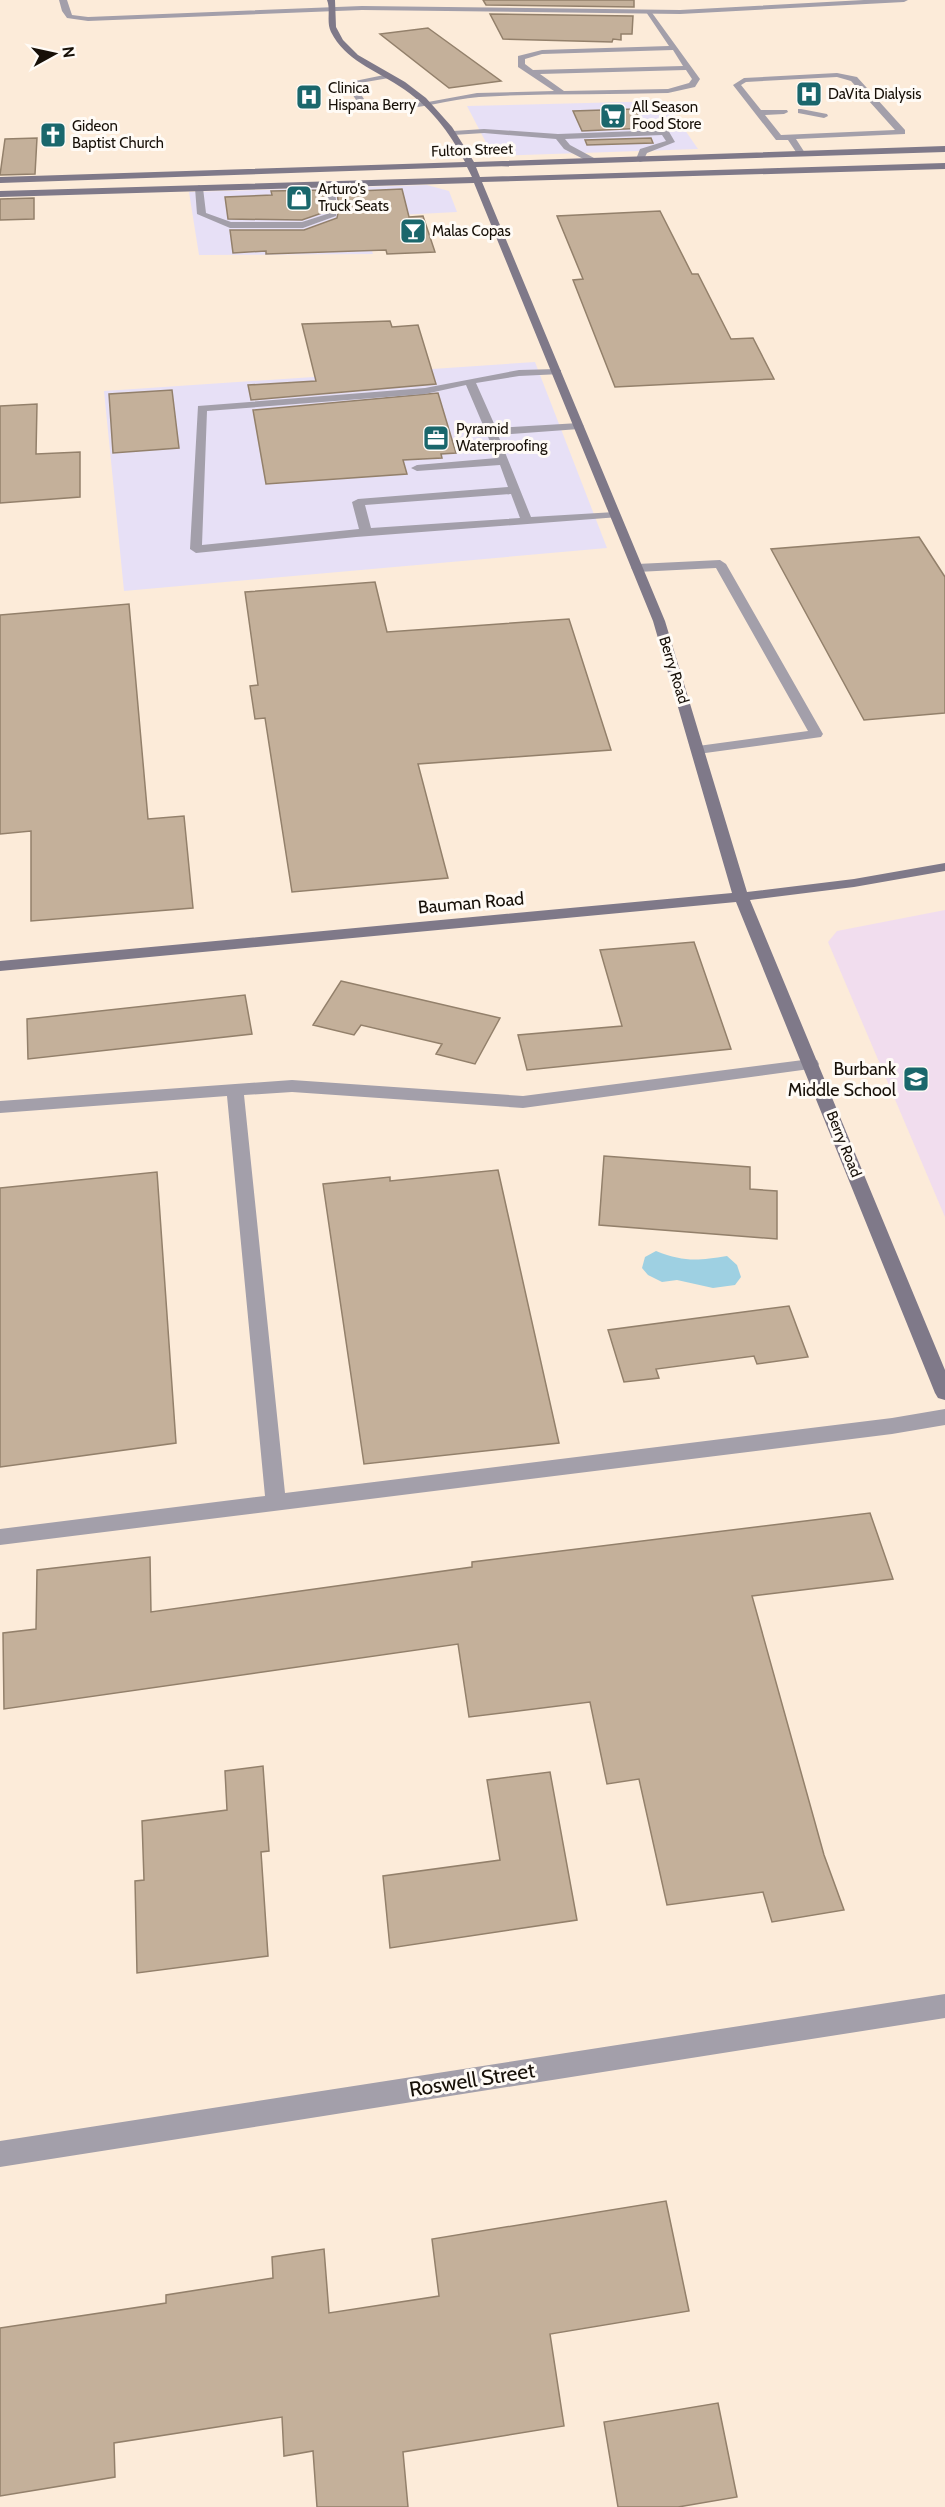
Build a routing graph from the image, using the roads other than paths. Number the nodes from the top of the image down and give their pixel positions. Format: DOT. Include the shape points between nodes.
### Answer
graph roads {
  1 [pos="63,0"];
  2 [pos="551,0"];
  3 [pos="770,0"];
  4 [pos="904,0"];
  5 [pos="333,4"];
  6 [pos="777,7"];
  7 [pos="558,11"];
  8 [pos="650,12"];
  9 [pos="675,48"];
  10 [pos="688,68"];
  11 [pos="532,72"];
  12 [pos="386,76"];
  13 [pos="562,93"];
  14 [pos="428,104"];
  15 [pos="801,111"];
  16 [pos="784,112"];
  17 [pos="760,113"];
  18 [pos="824,116"];
  19 [pos="453,133"];
  20 [pos="558,136"];
  21 [pos="790,137"];
  22 [pos="945,149"];
  23 [pos="801,153"];
  24 [pos="640,159"];
  25 [pos="591,160"];
  26 [pos="470,163"];
  27 [pos="945,166"];
  28 [pos="809,170"];
  29 [pos="476,179"];
  30 [pos="0,180"];
  31 [pos="330,184"];
  32 [pos="199,188"];
  33 [pos="0,194"];
  34 [pos="557,372"];
  35 [pos="470,381"];
  36 [pos="579,426"];
  37 [pos="492,432"];
  38 [pos="504,461"];
  39 [pos="417,468"];
  40 [pos="515,490"];
  41 [pos="457,510"];
  42 [pos="615,515"];
  43 [pos="527,522"];
  44 [pos="366,532"];
  45 [pos="637,568"];
  46 [pos="698,750"];
  47 [pos="945,867"];
  48 [pos="741,897"];
  49 [pos="0,966"];
  50 [pos="811,1064"];
  51 [pos="235,1090"];
  52 [pos="0,1107"];
  53 [pos="945,1393"];
  54 [pos="945,1417"];
  55 [pos="276,1502"];
  56 [pos="0,1537"];
  57 [pos="945,2006"];
  58 [pos="0,2154"];
  1 -- 5 [label="street" via="68,16 88,19"];
  2 -- 7 [label="street"];
  3 -- 6 [label="street"];
  4 -- 6 [label="street"];
  5 -- 7 [label="street"];
  5 -- 12 [label="street, Berry Road" via="331,22 335,32 367,66"];
  6 -- 8 [label="street"];
  7 -- 8 [label="street"];
  8 -- 9 [label="street"];
  9 -- 10 [label="street"];
  9 -- 11 [label="street" via="536,52 520,60"];
  10 -- 11 [label="street"];
  10 -- 13 [label="street" via="696,81 684,89"];
  11 -- 13 [label="street"];
  12 -- 14 [label="street, Berry Road"];
  12 -- 14 [label="street" via="348,83 367,106"];
  13 -- 14 [label="street" via="477,94"];
  14 -- 19 [label="street, Berry Road"];
  15 -- 18 [label="street"];
  16 -- 17 [label="street"];
  17 -- 21 [label="street" via="779,138"];
  17 -- 21 [label="street" via="737,85 744,80 837,75 854,79 902,132"];
  19 -- 20 [label="street"];
  19 -- 26 [label="street, Berry Road"];
  20 -- 24 [label="street" via="665,132 671,142 644,151"];
  20 -- 25 [label="street" via="567,147"];
  21 -- 23 [label="street"];
  22 -- 23 [label="street, Fulton Street"];
  23 -- 24 [label="street, Fulton Street"];
  23 -- 28 [label="street"];
  24 -- 25 [label="street, Fulton Street"];
  25 -- 26 [label="street, Fulton Street"];
  26 -- 29 [label="street, Berry Road"];
  26 -- 30 [label="street, Fulton Street"];
  27 -- 28 [label="street, Fulton Street"];
  28 -- 29 [label="street, Fulton Street"];
  29 -- 31 [label="street, Fulton Street"];
  29 -- 34 [label="street, Berry Road"];
  31 -- 32 [label="street, Fulton Street"];
  31 -- 32 [label="street" via="331,216 303,225 230,225 202,214"];
  32 -- 33 [label="street, Fulton Street"];
  34 -- 35 [label="street"];
  34 -- 36 [label="street, Berry Road"];
  35 -- 37 [label="street"];
  35 -- 44 [label="street" via="425,391 202,408 196,549"];
  36 -- 37 [label="street"];
  36 -- 42 [label="street, Berry Road"];
  37 -- 38 [label="street"];
  38 -- 39 [label="street"];
  38 -- 40 [label="street"];
  40 -- 41 [label="street"];
  40 -- 43 [label="street"];
  41 -- 43 [label="street"];
  41 -- 44 [label="street"];
  41 -- 44 [label="street" via="358,502"];
  42 -- 43 [label="street"];
  42 -- 45 [label="street, Berry Road"];
  45 -- 46 [label="street, Berry Road" via="659,621"];
  45 -- 46 [label="street" via="720,564 816,734"];
  46 -- 48 [label="street, Berry Road"];
  47 -- 48 [label="street, Bauman Road"];
  48 -- 49 [label="street, Bauman Road"];
  48 -- 50 [label="street, Berry Road"];
  50 -- 51 [label="street" via="523,1102 292,1086"];
  50 -- 53 [label="street, Berry Road"];
  51 -- 52 [label="street"];
  51 -- 55 [label="street"];
  54 -- 55 [label="street"];
  55 -- 56 [label="street"];
  57 -- 58 [label="street, Roswell Street"];
}
